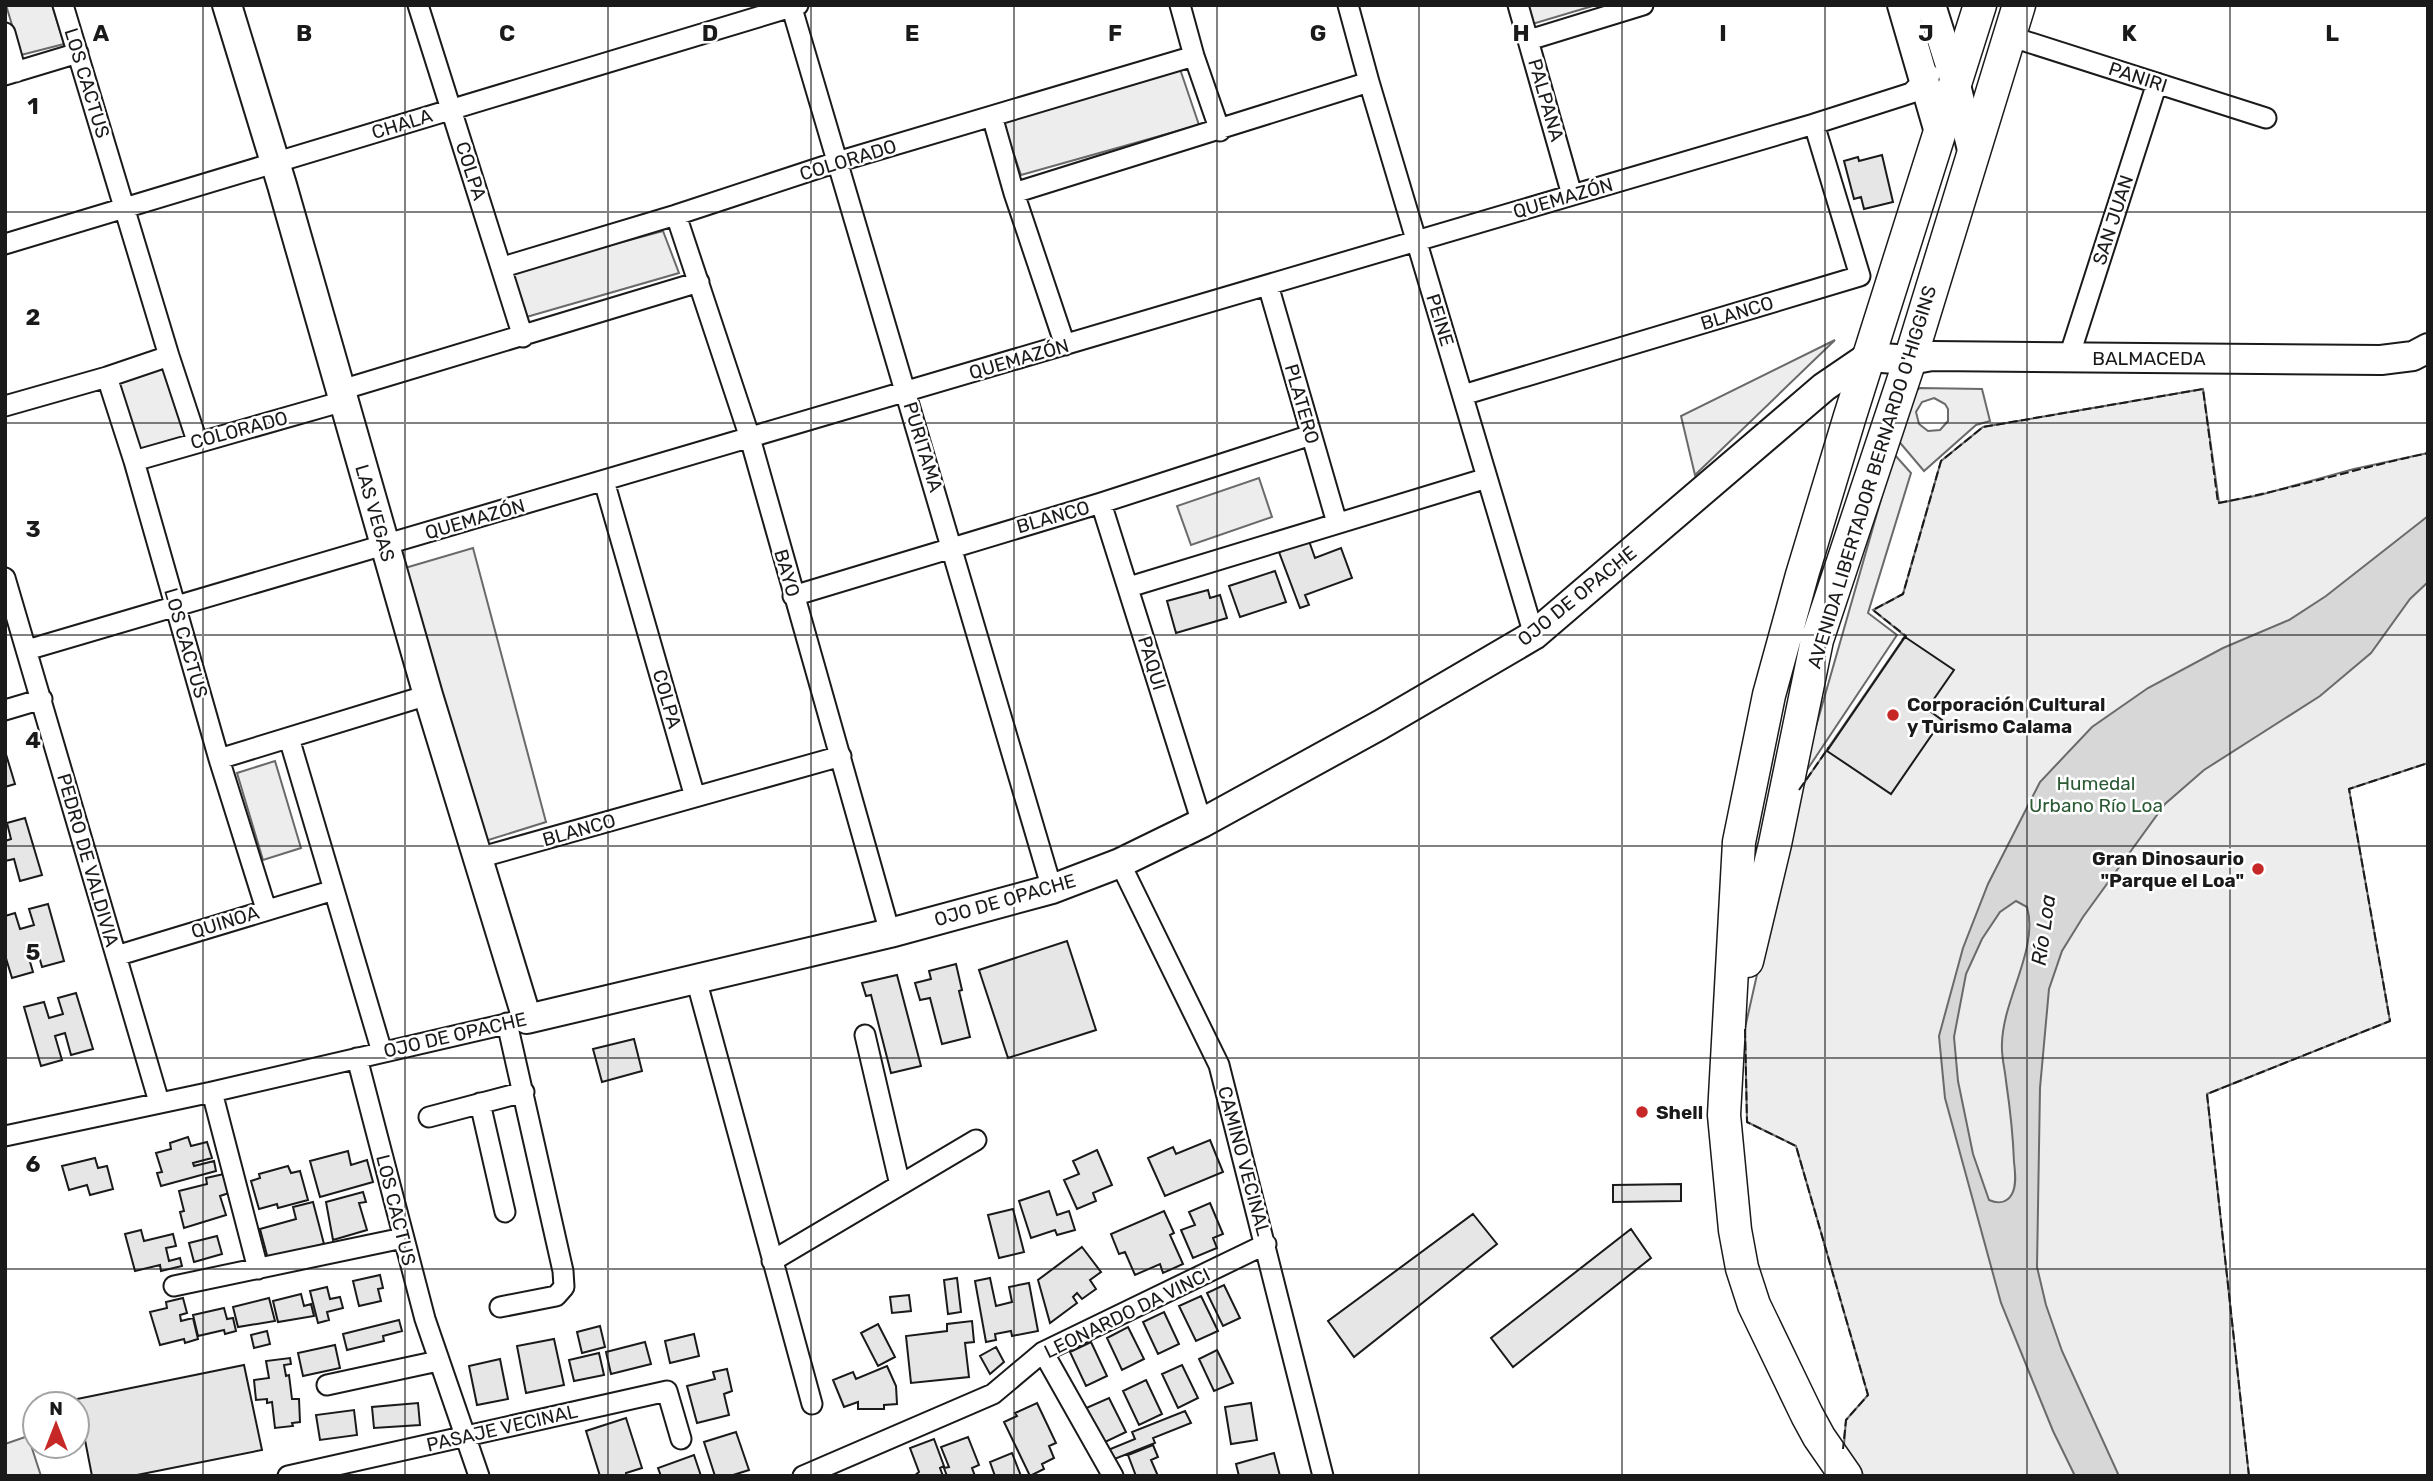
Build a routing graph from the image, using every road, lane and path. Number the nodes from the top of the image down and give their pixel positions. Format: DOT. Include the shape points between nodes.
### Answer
graph roads {
  1 [pos="62,5"];
  2 [pos="227,5"];
  3 [pos="418,5"];
  4 [pos="1180,5"];
  5 [pos="1518,5"];
  6 [pos="1643,5"];
  7 [pos="1902,5"];
  8 [pos="1931,5"];
  9 [pos="2019,5"];
  10 [pos="794,6"];
  11 [pos="1355,7"];
  12 [pos="1970,8"];
  13 [pos="5,33"];
  14 [pos="2009,36"];
  15 [pos="1529,40"];
  16 [pos="78,53"];
  17 [pos="1194,56"];
  18 [pos="1942,73"];
  19 [pos="11,74"];
  20 [pos="1369,82"];
  21 [pos="2157,83"];
  22 [pos="451,110"];
  23 [pos="992,116"];
  24 [pos="2266,118"];
  25 [pos="1814,124"];
  26 [pos="1220,131"];
  27 [pos="1973,154"];
  28 [pos="837,162"];
  29 [pos="275,163"];
  30 [pos="1014,193"];
  31 [pos="1572,195"];
  32 [pos="125,208"];
  33 [pos="676,215"];
  34 [pos="1417,241"];
  35 [pos="5,244"];
  36 [pos="503,267"];
  37 [pos="699,282"];
  38 [pos="1268,285"];
  39 [pos="523,337"];
  40 [pos="1065,345"];
  41 [pos="2428,348"];
  42 [pos="169,356"];
  43 [pos="1868,357"];
  44 [pos="2069,357"];
  45 [pos="1910,360"];
  46 [pos="107,377"];
  47 [pos="906,392"];
  48 [pos="1463,395"];
  49 [pos="343,396"];
  50 [pos="5,406"];
  51 [pos="1311,435"];
  52 [pos="750,438"];
  53 [pos="197,441"];
  54 [pos="134,461"];
  55 [pos="1488,478"];
  56 [pos="604,481"];
  57 [pos="1101,503"];
  58 [pos="1338,523"];
  59 [pos="384,545"];
  60 [pos="952,547"];
  61 [pos="5,578"];
  62 [pos="1129,587"];
  63 [pos="793,596"];
  64 [pos="175,607"];
  65 [pos="1534,635"];
  66 [pos="27,650"];
  67 [pos="428,695"];
  68 [pos="42,699"];
  69 [pos="5,710"];
  70 [pos="289,738"];
  71 [pos="841,756"];
  72 [pos="219,759"];
  73 [pos="695,797"];
  74 [pos="1202,823"];
  75 [pos="478,858"];
  76 [pos="1120,863"];
  77 [pos="1052,889"];
  78 [pos="334,890"];
  79 [pos="266,909"];
  80 [pos="890,933"];
  81 [pos="116,956"];
  82 [pos="696,979"];
  83 [pos="517,1021"];
  84 [pos="865,1035"];
  85 [pos="1728,1037"];
  86 [pos="382,1052"];
  87 [pos="357,1058"];
  88 [pos="212,1092"];
  89 [pos="524,1092"];
  90 [pos="159,1102"];
  91 [pos="480,1103"];
  92 [pos="429,1116"];
  93 [pos="5,1136"];
  94 [pos="976,1140"];
  95 [pos="900,1185"];
  96 [pos="505,1212"];
  97 [pos="403,1238"];
  98 [pos="1266,1244"];
  99 [pos="772,1261"];
  100 [pos="258,1269"];
  101 [pos="174,1286"];
  102 [pos="500,1307"];
  103 [pos="1043,1352"];
  104 [pos="438,1361"];
  105 [pos="327,1385"];
  106 [pos="812,1404"];
  107 [pos="466,1436"];
  108 [pos="681,1439"];
  109 [pos="288,1476"];
  110 [pos="479,1476"];
  111 [pos="803,1476"];
  112 [pos="1113,1476"];
  113 [pos="1323,1476"];
  114 [pos="1846,1476"];
  1 -- 16 [label="street, LOS CACTUS"];
  2 -- 29 [label="main road, LAS VEGAS"];
  3 -- 22 [label="street, COLPA"];
  4 -- 17 [label="street"];
  5 -- 15 [label="street, PALPANA"];
  6 -- 15 [label="street"];
  7 -- 18 [label="main road"];
  8 -- 18 [label="main road"];
  9 -- 14 [label="main road, AVENIDA LIBERTADOR BERNARDO O'HIGGINS"];
  10 -- 22 [label="street, CHALA"];
  10 -- 28 [label="street, PURITAMA"];
  11 -- 20 [label="street, PEINE"];
  12 -- 18 [label="main road, AVENIDA LIBERTADOR BERNARDO O'HIGGINS"];
  13 -- 19 [label="street"];
  14 -- 21 [label="street, PANIRI"];
  14 -- 27 [label="main road, AVENIDA LIBERTADOR BERNARDO O'HIGGINS"];
  15 -- 31 [label="street, PALPANA"];
  16 -- 19 [label="street"];
  16 -- 32 [label="street, LOS CACTUS"];
  17 -- 23 [label="street, COLORADO"];
  17 -- 26 [label="street"];
  18 -- 25 [label="street, QUEMAZÓN" via="1911,93"];
  18 -- 27 [label="main road"];
  18 -- 43 [label="main road, AVENIDA LIBERTADOR BERNARDO O'HIGGINS" via="1939,132"];
  20 -- 26 [label="street"];
  20 -- 34 [label="street, PEINE"];
  21 -- 24 [label="street, PANIRI"];
  21 -- 44 [label="street, SAN JUAN"];
  22 -- 29 [label="street, CHALA"];
  22 -- 36 [label="street, COLPA"];
  23 -- 28 [label="street, COLORADO"];
  23 -- 30 [label="street"];
  25 -- 31 [label="street, QUEMAZÓN"];
  25 -- 48 [label="street, BLANCO" via="1860,276"];
  26 -- 30 [label="street"];
  27 -- 45 [label="main road, AVENIDA LIBERTADOR BERNARDO O'HIGGINS"];
  28 -- 33 [label="street, COLORADO"];
  28 -- 47 [label="street, PURITAMA"];
  29 -- 32 [label="street, CHALA"];
  29 -- 49 [label="main road, LAS VEGAS"];
  30 -- 40 [label="street"];
  31 -- 34 [label="street, QUEMAZÓN"];
  32 -- 35 [label="street, CHALA"];
  32 -- 42 [label="street, LOS CACTUS"];
  33 -- 36 [label="street, COLORADO"];
  33 -- 37 [label="street, BAYO"];
  34 -- 38 [label="street, QUEMAZÓN"];
  34 -- 48 [label="street, PEINE"];
  36 -- 39 [label="street, COLPA"];
  37 -- 39 [label="street, COLORADO"];
  37 -- 52 [label="street, BAYO"];
  38 -- 40 [label="street, QUEMAZÓN"];
  38 -- 51 [label="street, PLATERO"];
  39 -- 49 [label="street, COLORADO"];
  40 -- 47 [label="street, QUEMAZÓN"];
  41 -- 44 [label="main road, BALMACEDA" via="2413,356 2381,360"];
  42 -- 46 [label="street"];
  42 -- 53 [label="street, LOS CACTUS"];
  43 -- 45 [label="main road, BALMACEDA"];
  43 -- 65 [label="main road, OJO DE OPACHE" via="1825,387"];
  43 -- 85 [label="main road, AVENIDA LIBERTADOR BERNARDO O'HIGGINS" via="1766,708 1739,842"];
  44 -- 45 [label="main road, BALMACEDA" via="1932,356"];
  45 -- 85 [label="main road, AVENIDA LIBERTADOR BERNARDO O'HIGGINS" via="1817,640 1775,844"];
  46 -- 50 [label="street"];
  46 -- 54 [label="street, LOS CACTUS"];
  47 -- 52 [label="street, QUEMAZÓN"];
  47 -- 60 [label="street, PURITAMA"];
  48 -- 55 [label="street, PEINE"];
  49 -- 53 [label="street, COLORADO"];
  49 -- 59 [label="main road, LAS VEGAS"];
  51 -- 57 [label="street, BLANCO"];
  51 -- 58 [label="street, PLATERO"];
  52 -- 56 [label="street, QUEMAZÓN"];
  52 -- 63 [label="street, BAYO"];
  53 -- 54 [label="street, COLORADO"];
  54 -- 64 [label="street, LOS CACTUS"];
  55 -- 58 [label="street"];
  55 -- 65 [label="street, PEINE"];
  56 -- 59 [label="street, QUEMAZÓN"];
  56 -- 73 [label="street, COLPA"];
  57 -- 60 [label="street, BLANCO"];
  57 -- 62 [label="street, PAQUI"];
  58 -- 62 [label="street"];
  59 -- 64 [label="street, QUEMAZÓN"];
  59 -- 67 [label="main road, LAS VEGAS"];
  60 -- 63 [label="street, BLANCO"];
  60 -- 77 [label="street, PURITAMA"];
  61 -- 66 [label="street, PEDRO DE VALDIVIA"];
  62 -- 74 [label="street, PAQUI"];
  63 -- 71 [label="street, BAYO"];
  64 -- 66 [label="street, QUEMAZÓN"];
  64 -- 72 [label="street, LOS CACTUS"];
  65 -- 74 [label="main road, OJO DE OPACHE"];
  66 -- 68 [label="street, PEDRO DE VALDIVIA"];
  67 -- 70 [label="street"];
  67 -- 75 [label="main road, LAS VEGAS"];
  68 -- 69 [label="street"];
  68 -- 81 [label="street, PEDRO DE VALDIVIA"];
  70 -- 72 [label="street"];
  70 -- 78 [label="street"];
  71 -- 73 [label="street, BLANCO"];
  71 -- 80 [label="street, BAYO"];
  72 -- 79 [label="street, LOS CACTUS"];
  73 -- 75 [label="street, BLANCO"];
  74 -- 76 [label="main road, OJO DE OPACHE"];
  75 -- 83 [label="main road, LAS VEGAS"];
  76 -- 77 [label="main road, OJO DE OPACHE"];
  76 -- 98 [label="street, CAMINO VECINAL" via="1219,1065"];
  77 -- 80 [label="main road, OJO DE OPACHE"];
  78 -- 79 [label="street, QUINOA"];
  78 -- 86 [label="street"];
  79 -- 81 [label="street, QUINOA"];
  80 -- 82 [label="main road, OJO DE OPACHE"];
  81 -- 90 [label="street, PEDRO DE VALDIVIA"];
  82 -- 83 [label="main road, OJO DE OPACHE"];
  82 -- 99 [label="street"];
  83 -- 86 [label="street, OJO DE OPACHE"];
  83 -- 89 [label="street"];
  84 -- 95 [label="street"];
  85 -- 114 [label="main road, AVENIDA LIBERTADOR BERNARDO O'HIGGINS" via="1724,1115 1742,1268 1754,1305 1807,1415"];
  86 -- 87 [label="street, OJO DE OPACHE"];
  87 -- 88 [label="street, OJO DE OPACHE"];
  87 -- 97 [label="street, LOS CACTUS"];
  88 -- 90 [label="street, OJO DE OPACHE"];
  88 -- 100 [label="street"];
  89 -- 91 [label="street"];
  89 -- 102 [label="street" via="564,1287 556,1296"];
  90 -- 93 [label="street, OJO DE OPACHE"];
  91 -- 92 [label="street"];
  91 -- 96 [label="street"];
  94 -- 95 [label="street"];
  95 -- 99 [label="street"];
  97 -- 100 [label="street"];
  97 -- 104 [label="street, LOS CACTUS"];
  98 -- 103 [label="street, LEONARDO DA VINCI"];
  98 -- 113 [label="street, CAMINO VECINAL"];
  99 -- 106 [label="street"];
  100 -- 101 [label="street"];
  103 -- 111 [label="street, LEONARDO DA VINCI" via="993,1394"];
  103 -- 112 [label="street"];
  104 -- 105 [label="street"];
  104 -- 107 [label="street, LOS CACTUS"];
  107 -- 108 [label="street, PASAJE VECINAL" via="667,1391"];
  107 -- 109 [label="street, PASAJE VECINAL"];
  107 -- 110 [label="street, LOS CACTUS"];
}
